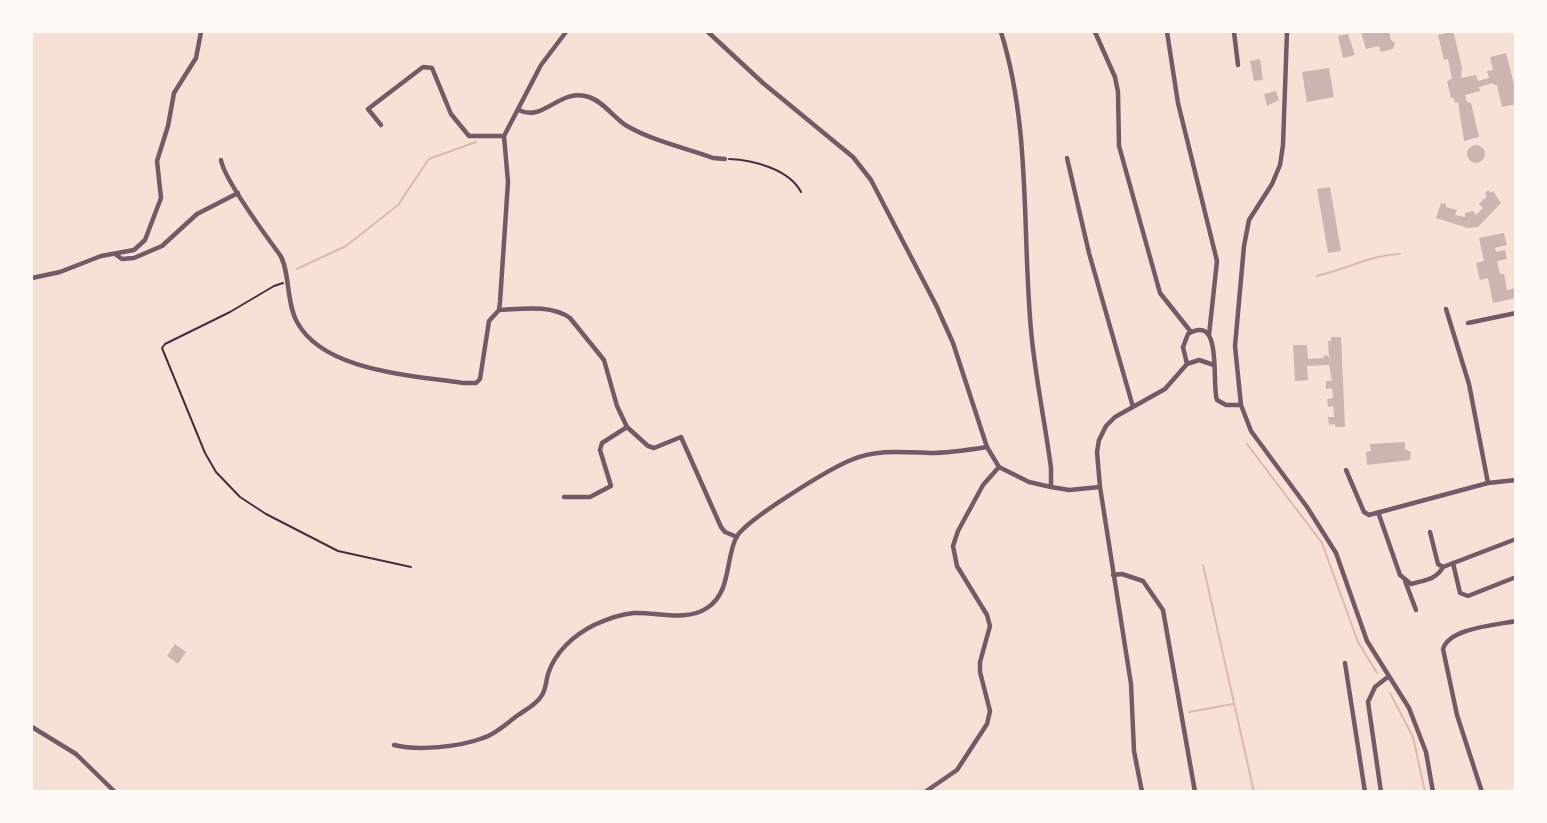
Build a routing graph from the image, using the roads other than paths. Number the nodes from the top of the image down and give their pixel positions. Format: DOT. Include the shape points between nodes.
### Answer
graph roads {
  1 [pos="201,32"];
  2 [pos="566,32"];
  3 [pos="708,32"];
  4 [pos="1001,32"];
  5 [pos="1095,32"];
  6 [pos="1167,32"];
  7 [pos="1234,32"];
  8 [pos="1287,32"];
  9 [pos="1238,65"];
  10 [pos="519,110"];
  11 [pos="381,125"];
  12 [pos="504,136"];
  13 [pos="1068,158"];
  14 [pos="724,159"];
  15 [pos="221,160"];
  16 [pos="238,193"];
  17 [pos="115,254"];
  18 [pos="32,278"];
  19 [pos="1446,309"];
  20 [pos="499,310"];
  21 [pos="1516,313"];
  22 [pos="1468,323"];
  23 [pos="1191,332"];
  24 [pos="1209,335"];
  25 [pos="1187,364"];
  26 [pos="1214,365"];
  27 [pos="1241,405"];
  28 [pos="1133,407"];
  29 [pos="627,427"];
  30 [pos="988,447"];
  31 [pos="999,467"];
  32 [pos="1346,470"];
  33 [pos="1516,480"];
  34 [pos="1488,483"];
  35 [pos="1051,487"];
  36 [pos="1100,487"];
  37 [pos="564,497"];
  38 [pos="1378,512"];
  39 [pos="1430,532"];
  40 [pos="737,537"];
  41 [pos="1516,539"];
  42 [pos="1452,563"];
  43 [pos="1443,567"];
  44 [pos="1113,575"];
  45 [pos="1516,578"];
  46 [pos="1405,580"];
  47 [pos="1416,610"];
  48 [pos="1516,621"];
  49 [pos="1345,663"];
  50 [pos="1389,676"];
  51 [pos="32,727"];
  52 [pos="394,745"];
  53 [pos="115,792"];
  54 [pos="925,792"];
  55 [pos="1142,792"];
  56 [pos="1195,792"];
  57 [pos="1365,792"];
  58 [pos="1381,792"];
  59 [pos="1433,792"];
  60 [pos="1482,792"];
  1 -- 17 [label="street" via="196,58 174,93 157,161 161,198 157,211 140,247"];
  2 -- 10 [label="street" via="541,65"];
  3 -- 30 [label="street" via="853,157 871,180 953,343"];
  4 -- 35 [label="street" via="1017,113 1031,331"];
  5 -- 23 [label="street" via="1115,77 1119,146 1160,293"];
  6 -- 24 [label="street" via="1178,103 1217,261"];
  7 -- 9 [label="street"];
  8 -- 27 [label="street" via="1280,165 1249,220 1244,246 1235,346"];
  10 -- 12 [label="street"];
  10 -- 14 [label="street" via="530,114 565,97 590,97 628,127"];
  11 -- 12 [label="street" via="368,109 423,67 432,68 451,114 469,136"];
  12 -- 20 [label="street" via="508,182"];
  13 -- 28 [label="street" via="1088,253"];
  15 -- 16 [label="street"];
  16 -- 17 [label="street" via="197,214 155,250 134,258"];
  16 -- 20 [label="street" via="285,264 285,283 298,325 330,354 353,363 476,383 489,321"];
  17 -- 18 [label="street"];
  19 -- 34 [label="street" via="1469,384"];
  20 -- 29 [label="street" via="535,309 570,318 604,360"];
  21 -- 22 [label="street"];
  23 -- 24 [label="street"];
  23 -- 25 [label="street" via="1183,347"];
  24 -- 26 [label="street"];
  25 -- 26 [label="street" via="1199,360"];
  25 -- 28 [label="street" via="1165,389"];
  26 -- 27 [label="street" via="1217,400"];
  27 -- 50 [label="street" via="1251,431 1336,553 1367,641"];
  28 -- 36 [label="street" via="1115,417 1099,440"];
  29 -- 37 [label="street" via="602,443 600,450 611,486 590,497"];
  29 -- 40 [label="street" via="654,448 681,437 721,527"];
  30 -- 31 [label="street"];
  30 -- 40 [label="street" via="898,451 852,459 757,517"];
  31 -- 35 [label="street"];
  31 -- 54 [label="street" via="983,485 953,546 957,566 990,626 980,662 990,710 987,724 957,770"];
  32 -- 38 [label="street" via="1364,512"];
  33 -- 34 [label="street"];
  34 -- 38 [label="street"];
  35 -- 36 [label="street"];
  36 -- 44 [label="street"];
  38 -- 46 [label="street"];
  39 -- 43 [label="street" via="1438,564"];
  40 -- 52 [label="street" via="724,585 709,607 686,615 631,613 596,624 564,647 536,702 492,734 431,747"];
  41 -- 42 [label="street"];
  42 -- 43 [label="street"];
  42 -- 45 [label="street" via="1460,593 1468,596"];
  43 -- 46 [label="street" via="1433,579 1410,584"];
  44 -- 55 [label="street"];
  44 -- 56 [label="street" via="1143,580 1163,610"];
  46 -- 47 [label="street"];
  48 -- 60 [label="street" via="1456,634 1444,644 1457,715"];
  49 -- 57 [label="street"];
  50 -- 58 [label="street" via="1375,687 1368,702"];
  50 -- 59 [label="street" via="1409,708 1426,752"];
  51 -- 53 [label="street" via="76,754"];
}
